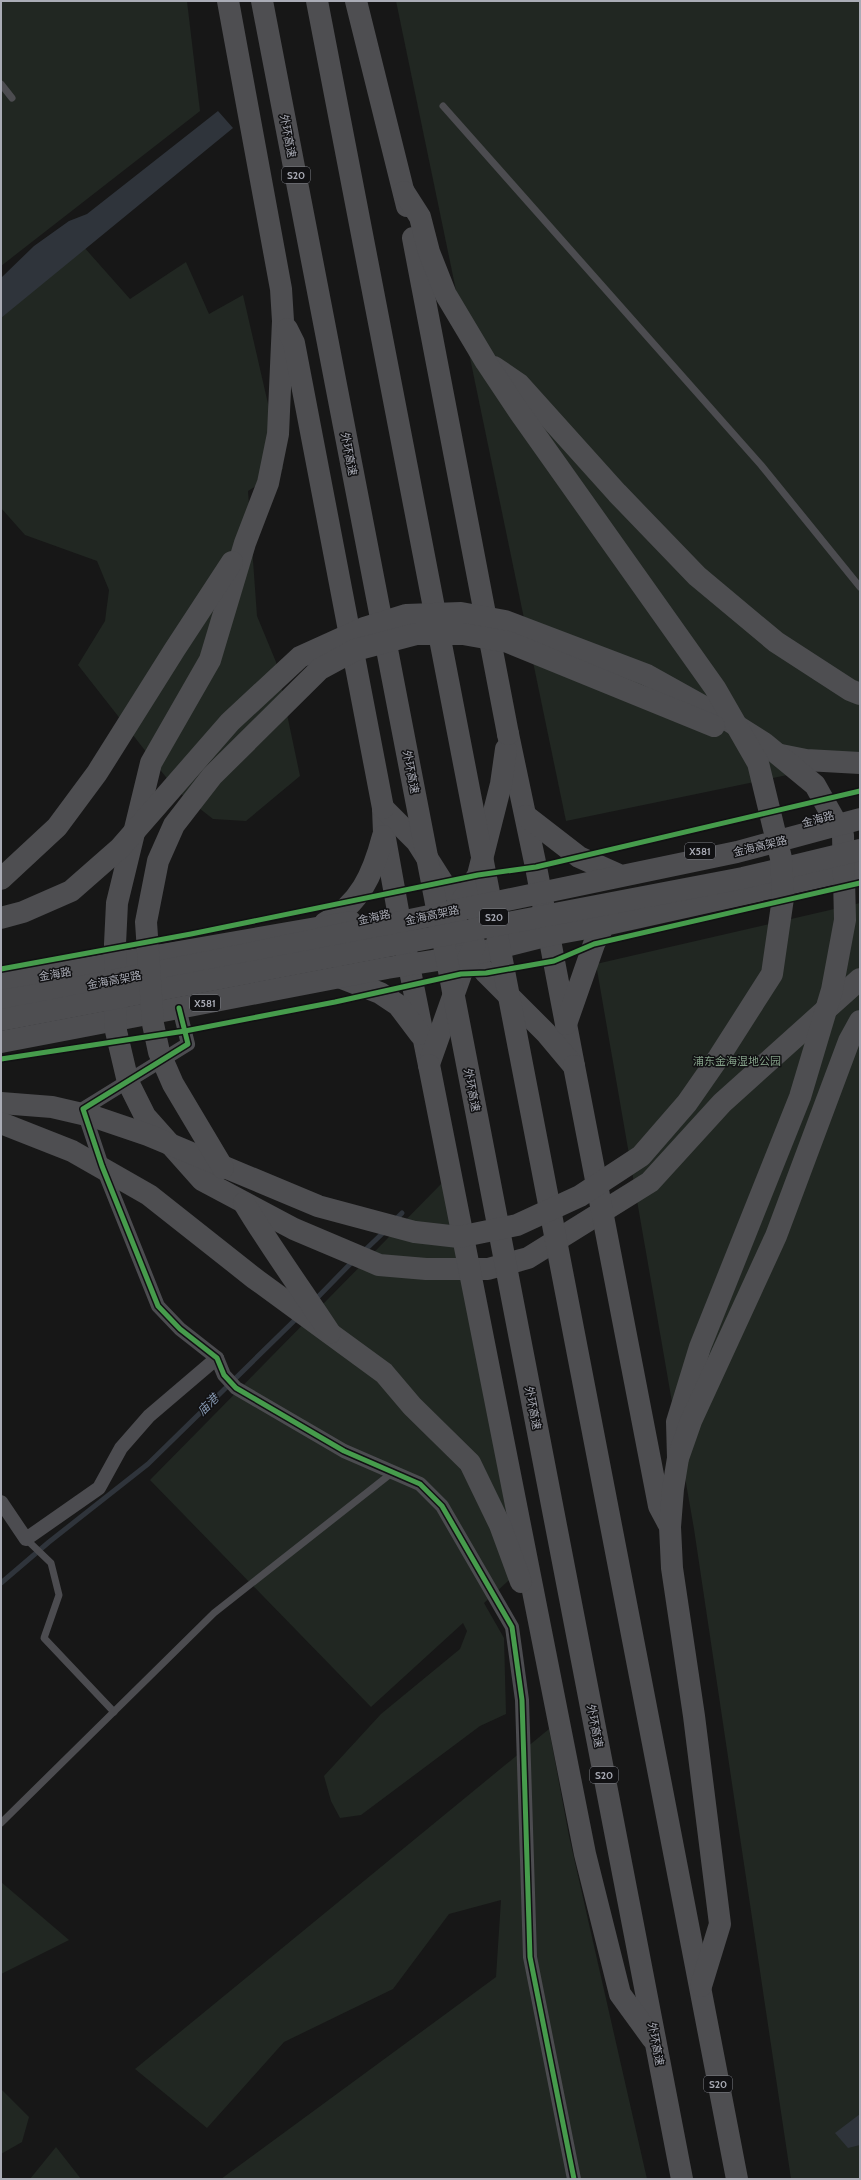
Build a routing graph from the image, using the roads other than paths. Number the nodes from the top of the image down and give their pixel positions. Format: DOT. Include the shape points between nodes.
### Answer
graph roads {
  1 [pos="228,1"];
  2 [pos="262,1"];
  3 [pos="317,1"];
  4 [pos="356,1"];
  5 [pos="1,84"];
  6 [pos="12,98"];
  7 [pos="443,106"];
  8 [pos="404,192"];
  9 [pos="283,321"];
  10 [pos="486,362"];
  11 [pos="245,543"];
  12 [pos="860,587"];
  13 [pos="860,694"];
  14 [pos="508,734"];
  15 [pos="860,763"];
  16 [pos="383,808"];
  17 [pos="860,808"];
  18 [pos="526,816"];
  19 [pos="860,819"];
  20 [pos="384,832"];
  21 [pos="860,850"];
  22 [pos="860,868"];
  23 [pos="617,874"];
  24 [pos="1,879"];
  25 [pos="539,885"];
  26 [pos="516,891"];
  27 [pos="463,899"];
  28 [pos="405,910"];
  29 [pos="1,918"];
  30 [pos="488,922"];
  31 [pos="604,925"];
  32 [pos="451,929"];
  33 [pos="296,932"];
  34 [pos="549,935"];
  35 [pos="522,942"];
  36 [pos="470,954"];
  37 [pos="416,963"];
  38 [pos="339,977"];
  39 [pos="860,979"];
  40 [pos="1,983"];
  41 [pos="1,1001"];
  42 [pos="179,1008"];
  43 [pos="1,1020"];
  44 [pos="860,1021"];
  45 [pos="566,1025"];
  46 [pos="424,1039"];
  47 [pos="1,1042"];
  48 [pos="429,1066"];
  49 [pos="574,1066"];
  50 [pos="1,1103"];
  51 [pos="1,1123"];
  52 [pos="330,1333"];
  53 [pos="217,1358"];
  54 [pos="678,1458"];
  55 [pos="393,1472"];
  56 [pos="1,1502"];
  57 [pos="670,1527"];
  58 [pos="28,1541"];
  59 [pos="544,1643"];
  60 [pos="114,1712"];
  61 [pos="1,1823"];
  62 [pos="700,1989"];
  63 [pos="656,2044"];
  64 [pos="574,2179"];
  65 [pos="682,2179"];
  66 [pos="737,2179"];
  1 -- 9 [label="main road" via="277,258"];
  2 -- 63 [label="main road, 外环高速 / S20"];
  3 -- 62 [label="main road, S20"];
  4 -- 8 [label="main road"];
  5 -- 6 [label="lane"];
  7 -- 12 [label="lane" via="761,465"];
  8 -- 10 [label="main road" via="420,217 446,295"];
  8 -- 14 [label="main road"];
  9 -- 11 [label="main road" via="278,434 268,483"];
  9 -- 16 [label="main road" via="294,343"];
  10 -- 13 [label="main road" via="520,384 617,493 703,581 776,642"];
  10 -- 50 [label="main road" via="715,688 758,763 781,858 783,898 772,974 724,1051 687,1103 641,1156 580,1196 517,1225 460,1237 415,1232 318,1206 148,1135 95,1117 52,1107"];
  11 -- 24 [label="main road" via="174,649 97,773 57,827"];
  11 -- 39 [label="main road" via="210,660 151,762 117,903 116,1031 128,1082 145,1116 202,1180 294,1229 379,1264 426,1270 488,1269 528,1258 650,1182 722,1103"];
  14 -- 18 [label="main road"];
  14 -- 27 [label="main road" via="501,784 478,875"];
  15 -- 52 [label="main road" via="806,760 764,751 706,722 508,642 463,634 416,634 355,650 320,669 212,776 174,825 158,861 146,922 153,1024 159,1052 186,1108 265,1238"];
  16 -- 20 [label="main road"];
  16 -- 27 [label="main road" via="417,842 443,883"];
  17 -- 23 [label="main road, 金海路 / X581"];
  18 -- 23 [label="main road" via="579,857"];
  18 -- 25 [label="main road"];
  19 -- 41 [label="main road, 金海高架路" via="737,852"];
  20 -- 28 [label="main road"];
  20 -- 33 [label="main road" via="364,888 342,914 324,924"];
  21 -- 43 [label="main road, 金海高架路" via="743,878"];
  22 -- 31 [label="main road, X581"];
  23 -- 25 [label="main road, 金海路 / X581" via="560,886"];
  25 -- 26 [label="main road, 金海路 / X581"];
  25 -- 34 [label="main road"];
  26 -- 27 [label="main road, 金海路 / X581"];
  26 -- 30 [label="main road"];
  27 -- 28 [label="main road, 金海路 / X581"];
  27 -- 30 [label="main road"];
  27 -- 32 [label="main road"];
  28 -- 32 [label="main road"];
  28 -- 33 [label="main road, 金海路 / X581"];
  28 -- 37 [label="main road"];
  29 -- 54 [label="main road" via="23,912 71,891 120,848 230,722 300,657 364,628 406,615 461,613 505,621 647,675 726,719 775,752 815,785 842,835 845,920 832,990 800,1097 700,1347 688,1384 677,1422"];
  30 -- 35 [label="main road"];
  30 -- 36 [label="main road"];
  31 -- 34 [label="main road, X581"];
  31 -- 45 [label="main road" via="594,944"];
  32 -- 36 [label="main road"];
  32 -- 37 [label="main road"];
  33 -- 40 [label="main road, 金海路 / X581"];
  34 -- 35 [label="main road, X581"];
  34 -- 45 [label="main road"];
  35 -- 36 [label="main road, X581"];
  36 -- 37 [label="main road, X581"];
  36 -- 48 [label="main road"];
  36 -- 49 [label="main road"];
  37 -- 38 [label="main road, X581"];
  37 -- 46 [label="main road"];
  38 -- 42 [label="main road, X581"];
  38 -- 46 [label="main road" via="380,993 398,1005"];
  42 -- 47 [label="main road, X581"];
  42 -- 53 [label="street" via="188,1044 83,1109 102,1166 158,1306 180,1329"];
  44 -- 54 [label="main road" via="849,1040 776,1236 706,1385"];
  45 -- 49 [label="main road"];
  46 -- 48 [label="main road"];
  48 -- 59 [label="main road"];
  49 -- 57 [label="main road" via="659,1506"];
  51 -- 52 [label="main road" via="72,1151 149,1195 254,1278"];
  52 -- 59 [label="main road" via="384,1373 412,1406 470,1463 500,1525"];
  53 -- 55 [label="street" via="224,1375 236,1388 344,1451"];
  53 -- 58 [label="street" via="149,1416 121,1448 98,1488"];
  54 -- 57 [label="main road"];
  55 -- 60 [label="lane" via="214,1613"];
  55 -- 64 [label="street" via="420,1484 442,1506 512,1627 522,1700 530,1957"];
  56 -- 58 [label="street"];
  57 -- 62 [label="main road" via="672,1568 694,1716 720,1924"];
  58 -- 60 [label="lane" via="51,1563 59,1595 44,1638"];
  59 -- 63 [label="main road" via="585,1854 620,1994"];
  60 -- 61 [label="lane"];
  62 -- 66 [label="main road, S20"];
  63 -- 65 [label="main road, 外环高速 / S20"];
}
